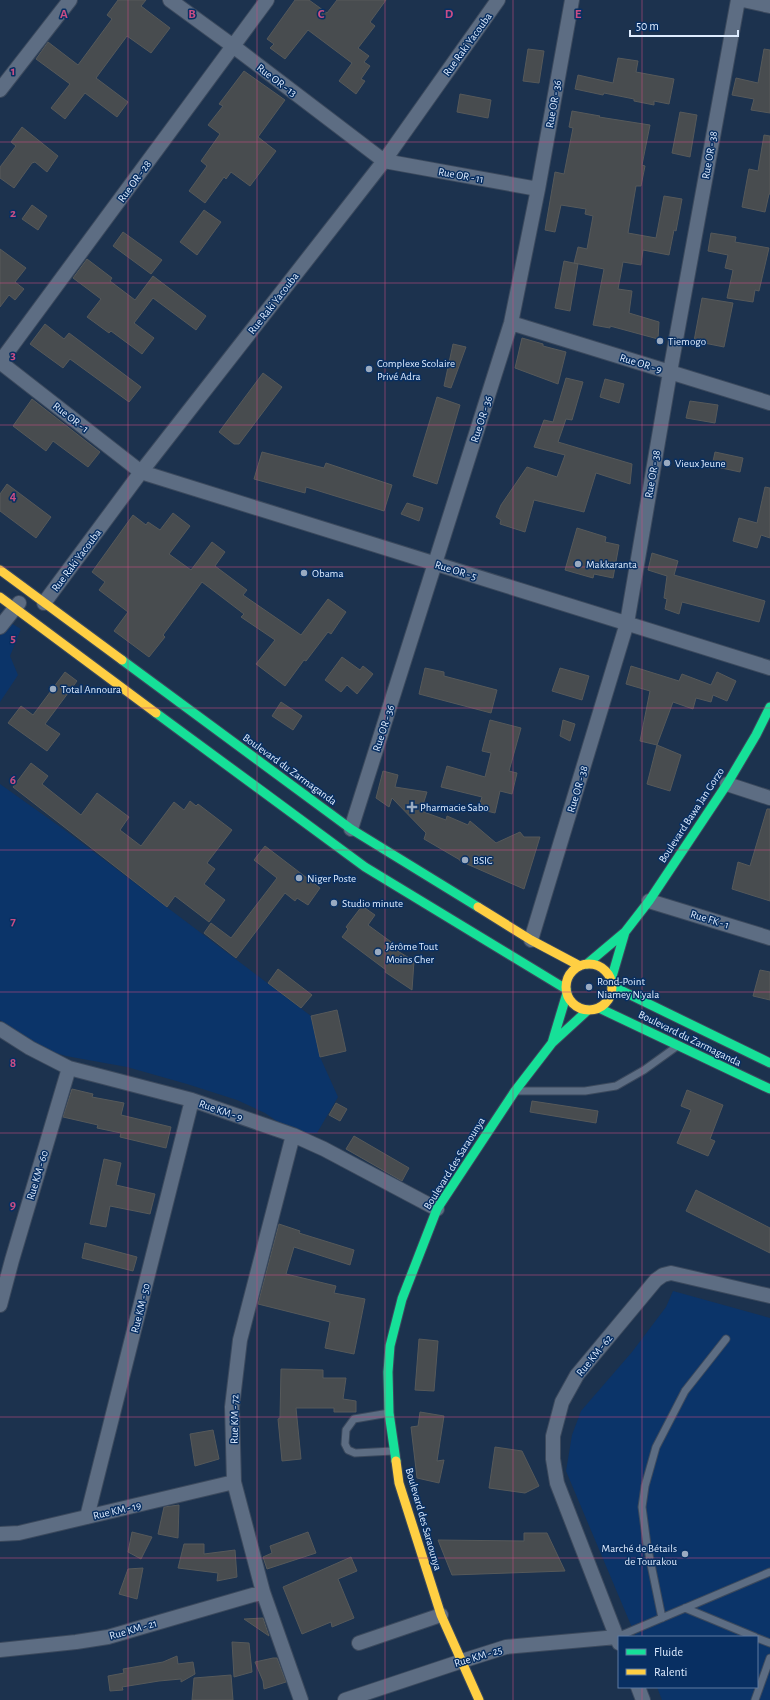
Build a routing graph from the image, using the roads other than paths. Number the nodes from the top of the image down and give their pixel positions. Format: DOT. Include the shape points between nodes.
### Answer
graph roads {
  1 [pos="70,0"];
  2 [pos="170,0"];
  3 [pos="267,0"];
  4 [pos="498,0"];
  5 [pos="572,0"];
  6 [pos="738,0"];
  7 [pos="743,0"];
  8 [pos="770,6"];
  9 [pos="233,46"];
  10 [pos="0,90"];
  11 [pos="384,161"];
  12 [pos="538,189"];
  13 [pos="511,323"];
  14 [pos="0,362"];
  15 [pos="670,372"];
  16 [pos="770,403"];
  17 [pos="141,472"];
  18 [pos="435,563"];
  19 [pos="0,570"];
  20 [pos="28,592"];
  21 [pos="0,597"];
  22 [pos="44,603"];
  23 [pos="14,607"];
  24 [pos="627,623"];
  25 [pos="0,627"];
  26 [pos="770,668"];
  27 [pos="770,707"];
  28 [pos="727,784"];
  29 [pos="770,798"];
  30 [pos="351,829"];
  31 [pos="650,901"];
  32 [pos="625,932"];
  33 [pos="770,938"];
  34 [pos="532,940"];
  35 [pos="584,965"];
  36 [pos="612,983"];
  37 [pos="567,991"];
  38 [pos="599,1008"];
  39 [pos="588,1010"];
  40 [pos="0,1029"];
  41 [pos="552,1043"];
  42 [pos="677,1046"];
  43 [pos="770,1063"];
  44 [pos="69,1068"];
  45 [pos="770,1089"];
  46 [pos="515,1091"];
  47 [pos="192,1100"];
  48 [pos="293,1135"];
  49 [pos="437,1209"];
  50 [pos="6,1260"];
  51 [pos="770,1296"];
  52 [pos="0,1305"];
  53 [pos="726,1339"];
  54 [pos="389,1414"];
  55 [pos="393,1451"];
  56 [pos="234,1482"];
  57 [pos="87,1517"];
  58 [pos="0,1534"];
  59 [pos="770,1572"];
  60 [pos="263,1592"];
  61 [pos="685,1608"];
  62 [pos="441,1615"];
  63 [pos="662,1618"];
  64 [pos="626,1636"];
  65 [pos="754,1636"];
  66 [pos="758,1638"];
  67 [pos="618,1640"];
  68 [pos="359,1642"];
  69 [pos="770,1643"];
  70 [pos="0,1650"];
  71 [pos="770,1658"];
  72 [pos="462,1661"];
  73 [pos="638,1688"];
  74 [pos="301,1700"];
  75 [pos="345,1700"];
  76 [pos="479,1700"];
  77 [pos="643,1700"];
  78 [pos="756,1700"];
  1 -- 10 [label="street"];
  2 -- 9 [label="street, Rue OR - 13"];
  3 -- 9 [label="street, Rue OR - 28"];
  4 -- 11 [label="street, Rue Raki Yacouba"];
  5 -- 12 [label="street, Rue OR - 36"];
  6 -- 15 [label="street, Rue OR - 38"];
  7 -- 8 [label="street"];
  9 -- 11 [label="street, Rue OR - 13"];
  9 -- 14 [label="street, Rue OR - 28"];
  11 -- 12 [label="street, Rue OR - 11"];
  11 -- 17 [label="street, Rue Raki Yacouba"];
  12 -- 13 [label="street, Rue OR - 36"];
  13 -- 15 [label="street, Rue OR - 9"];
  13 -- 18 [label="street, Rue OR - 36"];
  14 -- 17 [label="street, Rue OR - 1"];
  15 -- 16 [label="street, Rue OR - 9"];
  15 -- 24 [label="street, Rue OR - 38"];
  17 -- 18 [label="street, Rue OR - 5"];
  17 -- 22 [label="street, Rue Raki Yacouba"];
  18 -- 24 [label="street, Rue OR - 5"];
  18 -- 30 [label="street, Rue OR - 36"];
  19 -- 20 [label="main road, Boulevard du Zarmaganda"];
  20 -- 22 [label="main road, Boulevard du Zarmaganda"];
  20 -- 23 [label="street"];
  21 -- 23 [label="main road"];
  22 -- 30 [label="main road, Boulevard du Zarmaganda"];
  23 -- 25 [label="street"];
  23 -- 37 [label="main road" via="365,867"];
  24 -- 26 [label="street, Rue OR - 5"];
  24 -- 34 [label="street, Rue OR - 38"];
  27 -- 28 [label="main road, Boulevard Bawa Jan Gorzo"];
  28 -- 29 [label="street"];
  28 -- 31 [label="main road, Boulevard Bawa Jan Gorzo"];
  30 -- 34 [label="main road, Boulevard du Zarmaganda"];
  31 -- 32 [label="main road, Boulevard Bawa Jan Gorzo"];
  31 -- 33 [label="street, Rue FK - 1"];
  32 -- 35 [label="main road, Boulevard Bawa Jan Gorzo"];
  32 -- 36 [label="main road, Boulevard Bawa Jan Gorzo"];
  34 -- 35 [label="main road, Boulevard du Zarmaganda"];
  35 -- 36 [label="main road" via="600,966"];
  35 -- 37 [label="main road" via="569,976"];
  36 -- 38 [label="main road" via="609,999"];
  36 -- 43 [label="main road, Boulevard du Zarmaganda"];
  37 -- 39 [label="main road" via="572,1003"];
  37 -- 41 [label="main road, Boulevard des Saraounya"];
  38 -- 39 [label="main road"];
  38 -- 42 [label="main road, Boulevard du Zarmaganda"];
  39 -- 41 [label="main road, Boulevard des Saraounya"];
  40 -- 44 [label="street, Rue KM - 9"];
  41 -- 46 [label="main road, Boulevard des Saraounya"];
  42 -- 45 [label="main road, Boulevard du Zarmaganda"];
  42 -- 46 [label="lane" via="616,1086 585,1091"];
  44 -- 47 [label="street, Rue KM - 9"];
  44 -- 50 [label="street, Rue KM - 60"];
  46 -- 49 [label="main road, Boulevard des Saraounya"];
  47 -- 48 [label="street, Rue KM - 9"];
  47 -- 57 [label="street, Rue KM - 50"];
  48 -- 49 [label="street, Rue KM - 9"];
  48 -- 56 [label="street, Rue KM - 72" via="240,1340 232,1407"];
  49 -- 54 [label="main road, Boulevard des Saraounya" via="402,1300 390,1346"];
  50 -- 52 [label="street, Rue KM - 60"];
  51 -- 67 [label="street, Rue KM - 62" via="671,1274 663,1275 656,1280 577,1375 562,1402 554,1436 553,1459 557,1483"];
  53 -- 63 [label="lane" via="685,1391 656,1446 645,1486 642,1507"];
  54 -- 55 [label="main road, Boulevard des Saraounya"];
  54 -- 55 [label="lane" via="354,1419 346,1430 345,1444 348,1450 355,1453"];
  55 -- 62 [label="main road, Boulevard des Saraounya" via="399,1483"];
  56 -- 57 [label="street, Rue KM - 19"];
  56 -- 60 [label="street, Rue KM - 72"];
  57 -- 58 [label="street, Rue KM - 19"];
  59 -- 61 [label="lane"];
  60 -- 70 [label="street, Rue KM - 21" via="108,1636 40,1647"];
  60 -- 74 [label="street, Rue KM - 72"];
  61 -- 63 [label="lane"];
  61 -- 65 [label="lane"];
  62 -- 68 [label="street"];
  62 -- 72 [label="main road, Boulevard des Saraounya"];
  63 -- 64 [label="lane"];
  66 -- 69 [label="lane"];
  67 -- 72 [label="street, Rue KM - 25" via="506,1647"];
  71 -- 78 [label="lane"];
  72 -- 75 [label="street, Rue KM - 25"];
  72 -- 76 [label="main road, Boulevard des Saraounya"];
  73 -- 77 [label="street"];
}
